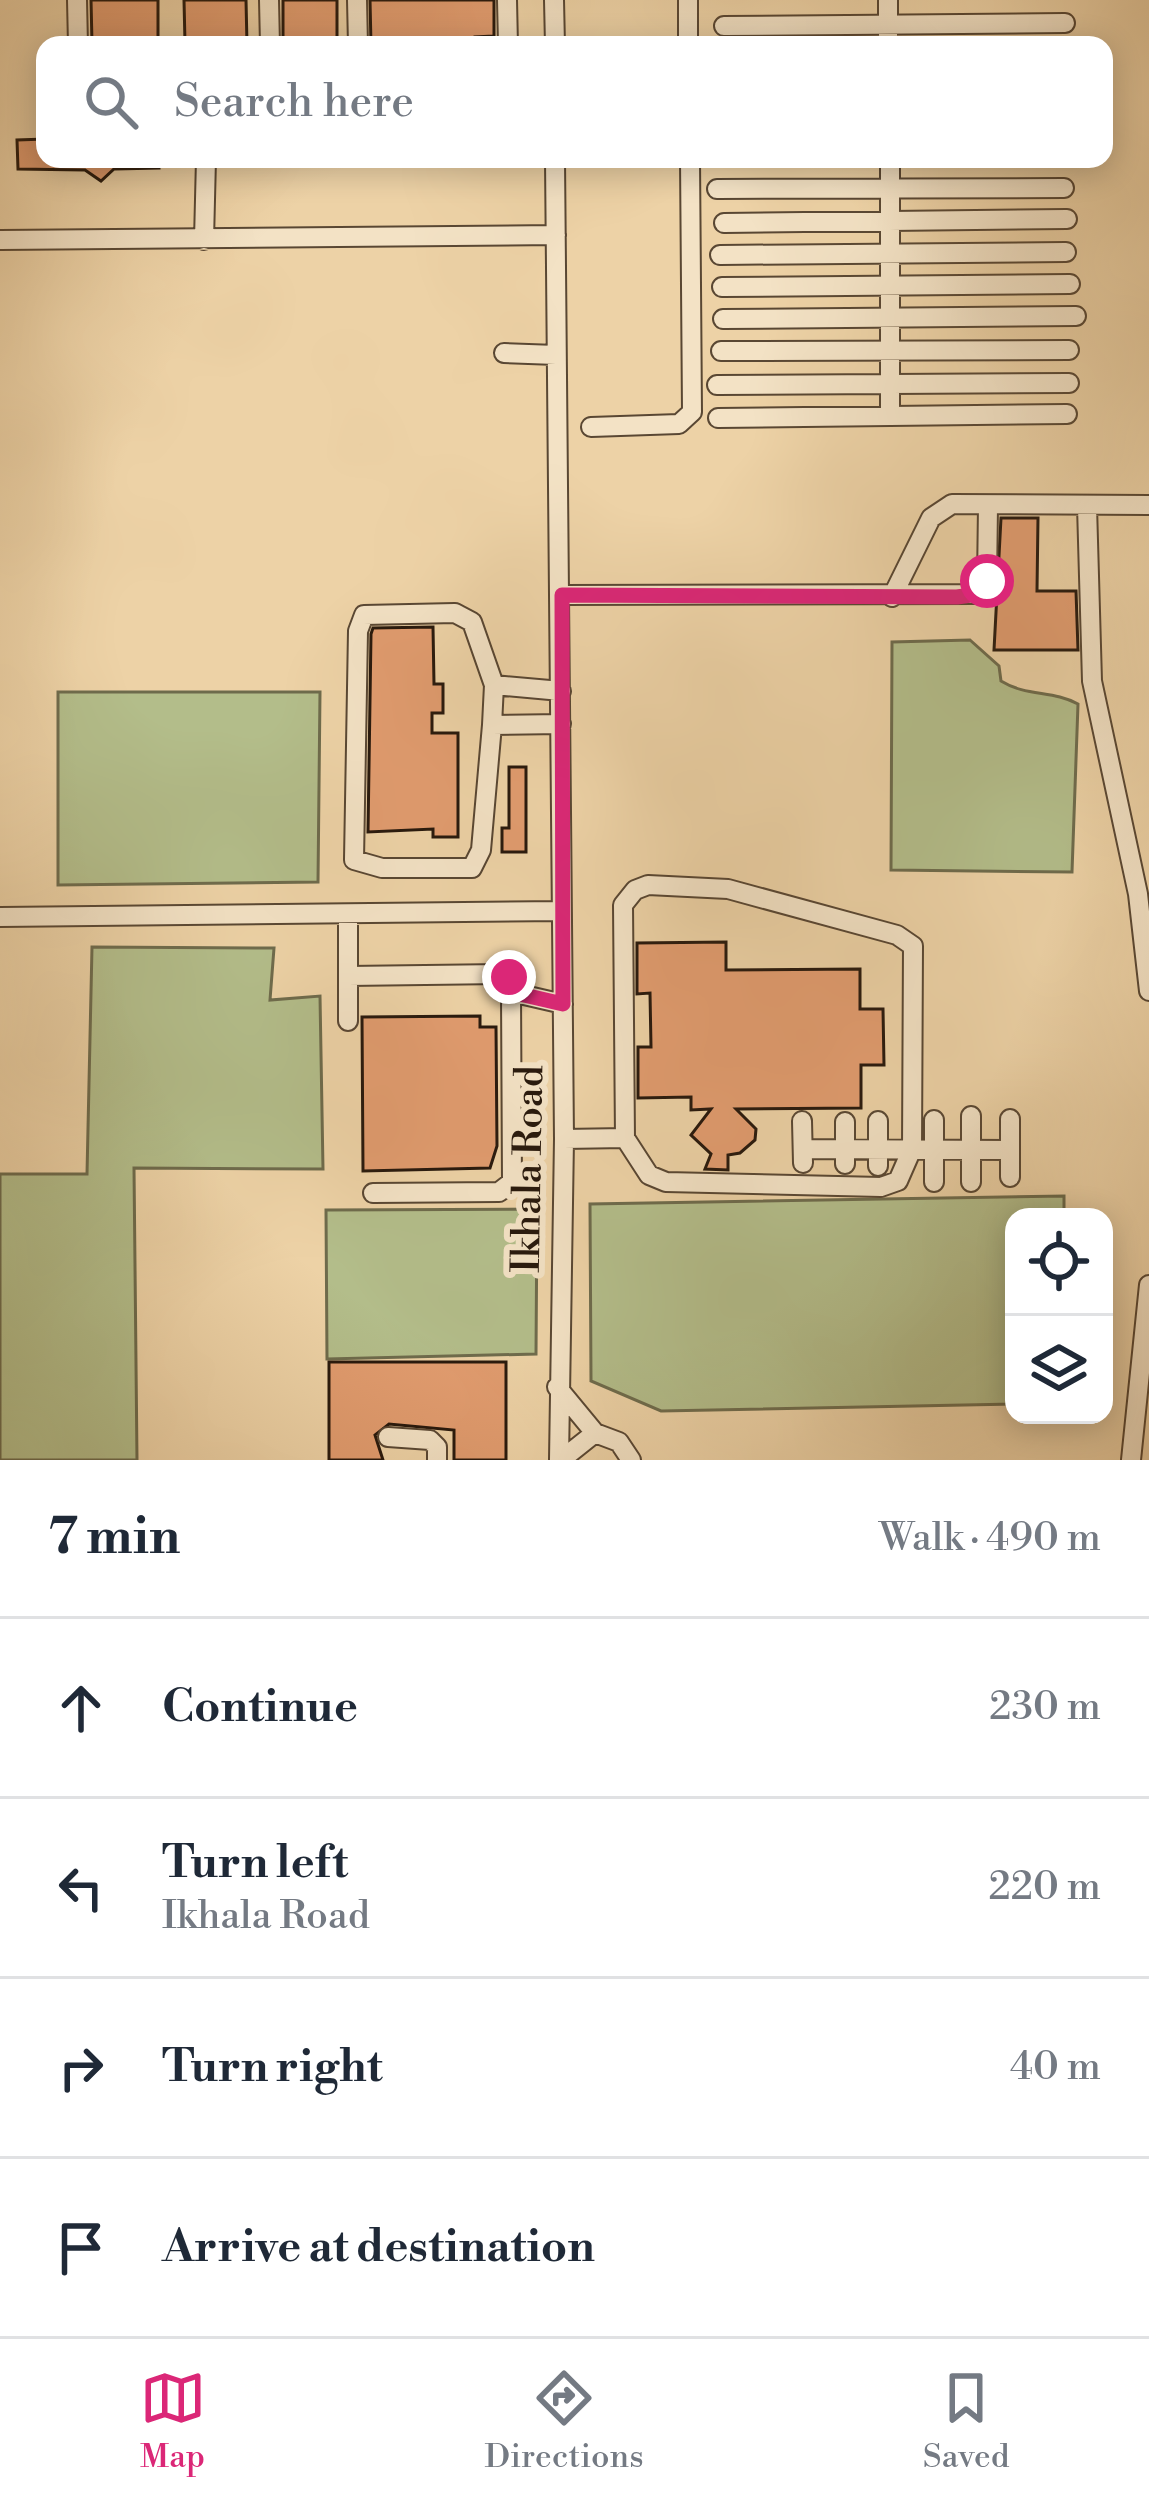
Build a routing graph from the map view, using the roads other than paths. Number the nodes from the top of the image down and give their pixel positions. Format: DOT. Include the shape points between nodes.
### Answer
graph roads {
  1 [pos="77,0"];
  2 [pos="269,0"];
  3 [pos="357,0"];
  4 [pos="507,0"];
  5 [pos="568,0"];
  6 [pos="688,0"];
  7 [pos="888,0"];
  8 [pos="554,1"];
  9 [pos="1066,23"];
  10 [pos="724,26"];
  11 [pos="888,35"];
  12 [pos="78,36"];
  13 [pos="270,36"];
  14 [pos="358,36"];
  15 [pos="508,36"];
  16 [pos="554,36"];
  17 [pos="688,36"];
  18 [pos="206,168"];
  19 [pos="555,168"];
  20 [pos="690,168"];
  21 [pos="890,168"];
  22 [pos="1064,188"];
  23 [pos="718,189"];
  24 [pos="889,190"];
  25 [pos="1067,219"];
  26 [pos="889,221"];
  27 [pos="724,223"];
  28 [pos="556,235"];
  29 [pos="0,240"];
  30 [pos="204,240"];
  31 [pos="1066,251"];
  32 [pos="890,254"];
  33 [pos="720,255"];
  34 [pos="1070,284"];
  35 [pos="891,286"];
  36 [pos="722,287"];
  37 [pos="1076,316"];
  38 [pos="890,318"];
  39 [pos="723,319"];
  40 [pos="891,350"];
  41 [pos="1070,350"];
  42 [pos="721,351"];
  43 [pos="504,353"];
  44 [pos="556,355"];
  45 [pos="1069,383"];
  46 [pos="717,385"];
  47 [pos="889,385"];
  48 [pos="1067,414"];
  49 [pos="890,416"];
  50 [pos="718,418"];
  51 [pos="591,427"];
  52 [pos="1149,505"];
  53 [pos="988,506"];
  54 [pos="1088,506"];
  55 [pos="562,595"];
  56 [pos="892,597"];
  57 [pos="494,685"];
  58 [pos="561,691"];
  59 [pos="492,724"];
  60 [pos="561,724"];
  61 [pos="561,911"];
  62 [pos="348,914"];
  63 [pos="0,917"];
  64 [pos="348,976"];
  65 [pos="1149,991"];
  66 [pos="511,992"];
  67 [pos="542,1001"];
  68 [pos="563,1004"];
  69 [pos="512,1013"];
  70 [pos="349,1021"];
  71 [pos="971,1116"];
  72 [pos="1010,1119"];
  73 [pos="878,1120"];
  74 [pos="934,1120"];
  75 [pos="802,1121"];
  76 [pos="844,1123"];
  77 [pos="564,1138"];
  78 [pos="625,1138"];
  79 [pos="912,1149"];
  80 [pos="971,1150"];
  81 [pos="1010,1150"];
  82 [pos="934,1151"];
  83 [pos="845,1157"];
  84 [pos="878,1158"];
  85 [pos="1010,1177"];
  86 [pos="934,1182"];
  87 [pos="971,1182"];
  88 [pos="374,1193"];
  89 [pos="1149,1285"];
  90 [pos="557,1387"];
  91 [pos="1132,1426"];
  92 [pos="595,1433"];
  93 [pos="388,1438"];
  94 [pos="437,1460"];
  95 [pos="560,1460"];
  96 [pos="631,1460"];
  97 [pos="1116,1460"];
  98 [pos="1132,1460"];
  1 -- 12 [label="street"];
  2 -- 13 [label="street"];
  3 -- 14 [label="street"];
  4 -- 15 [label="street"];
  5 -- 8 [label="street"];
  6 -- 17 [label="street"];
  7 -- 11 [label="street"];
  8 -- 16 [label="street"];
  9 -- 11 [label="street"];
  10 -- 11 [label="street"];
  18 -- 30 [label="street"];
  19 -- 28 [label="street, Ikhala Road"];
  20 -- 51 [label="street" via="692,412 679,424"];
  21 -- 24 [label="street"];
  22 -- 24 [label="street"];
  23 -- 24 [label="street"];
  24 -- 26 [label="street"];
  25 -- 26 [label="street"];
  26 -- 27 [label="street"];
  26 -- 32 [label="street"];
  28 -- 30 [label="street"];
  28 -- 44 [label="street, Ikhala Road"];
  29 -- 30 [label="street"];
  31 -- 32 [label="street"];
  32 -- 33 [label="street"];
  32 -- 35 [label="street"];
  34 -- 35 [label="street"];
  35 -- 36 [label="street"];
  35 -- 38 [label="street"];
  37 -- 38 [label="street"];
  38 -- 39 [label="street"];
  38 -- 40 [label="street"];
  40 -- 41 [label="street"];
  40 -- 42 [label="street"];
  40 -- 47 [label="street"];
  43 -- 44 [label="street"];
  44 -- 55 [label="street, Ikhala Road"];
  45 -- 47 [label="street"];
  46 -- 47 [label="street"];
  47 -- 49 [label="street"];
  48 -- 49 [label="street"];
  49 -- 50 [label="street"];
  52 -- 54 [label="street"];
  53 -- 54 [label="street"];
  53 -- 56 [label="street" via="937,511"];
  53 -- 56 [label="street" via="987,581 978,594"];
  54 -- 65 [label="street" via="1092,681 1134,871"];
  55 -- 56 [label="street"];
  55 -- 58 [label="street, Ikhala Road"];
  57 -- 58 [label="street"];
  57 -- 59 [label="street"];
  57 -- 59 [label="street" via="478,629 464,616 364,615 354,860 382,868 472,868 481,850"];
  58 -- 60 [label="street, Ikhala Road"];
  59 -- 60 [label="street"];
  60 -- 61 [label="street, Ikhala Road"];
  61 -- 62 [label="street"];
  61 -- 68 [label="street, Ikhala Road"];
  62 -- 63 [label="street"];
  62 -- 64 [label="street"];
  64 -- 66 [label="street" via="502,974"];
  64 -- 70 [label="street"];
  66 -- 67 [label="street"];
  66 -- 69 [label="street"];
  67 -- 68 [label="street"];
  67 -- 69 [label="street"];
  68 -- 77 [label="street, Ikhala Road"];
  69 -- 88 [label="street" via="512,1182 499,1192"];
  71 -- 80 [label="street"];
  72 -- 81 [label="street"];
  73 -- 84 [label="street"];
  74 -- 82 [label="street"];
  75 -- 83 [label="street" via="803,1156"];
  76 -- 83 [label="street"];
  77 -- 78 [label="street"];
  77 -- 90 [label="street, Ikhala Road"];
  78 -- 79 [label="street" via="649,1174 666,1182 881,1187 898,1181"];
  78 -- 79 [label="street" via="623,905 648,885 728,890 914,946"];
  79 -- 82 [label="street"];
  79 -- 84 [label="street"];
  80 -- 81 [label="street"];
  80 -- 82 [label="street"];
  80 -- 87 [label="street"];
  81 -- 85 [label="street"];
  82 -- 86 [label="street"];
  83 -- 84 [label="street"];
  89 -- 91 [label="street"];
  90 -- 92 [label="street"];
  90 -- 95 [label="street, Ikhala Road"];
  91 -- 97 [label="street"];
  91 -- 98 [label="street"];
  92 -- 95 [label="street"];
  92 -- 96 [label="street" via="620,1442"];
  93 -- 94 [label="street" via="430,1440"];
}
